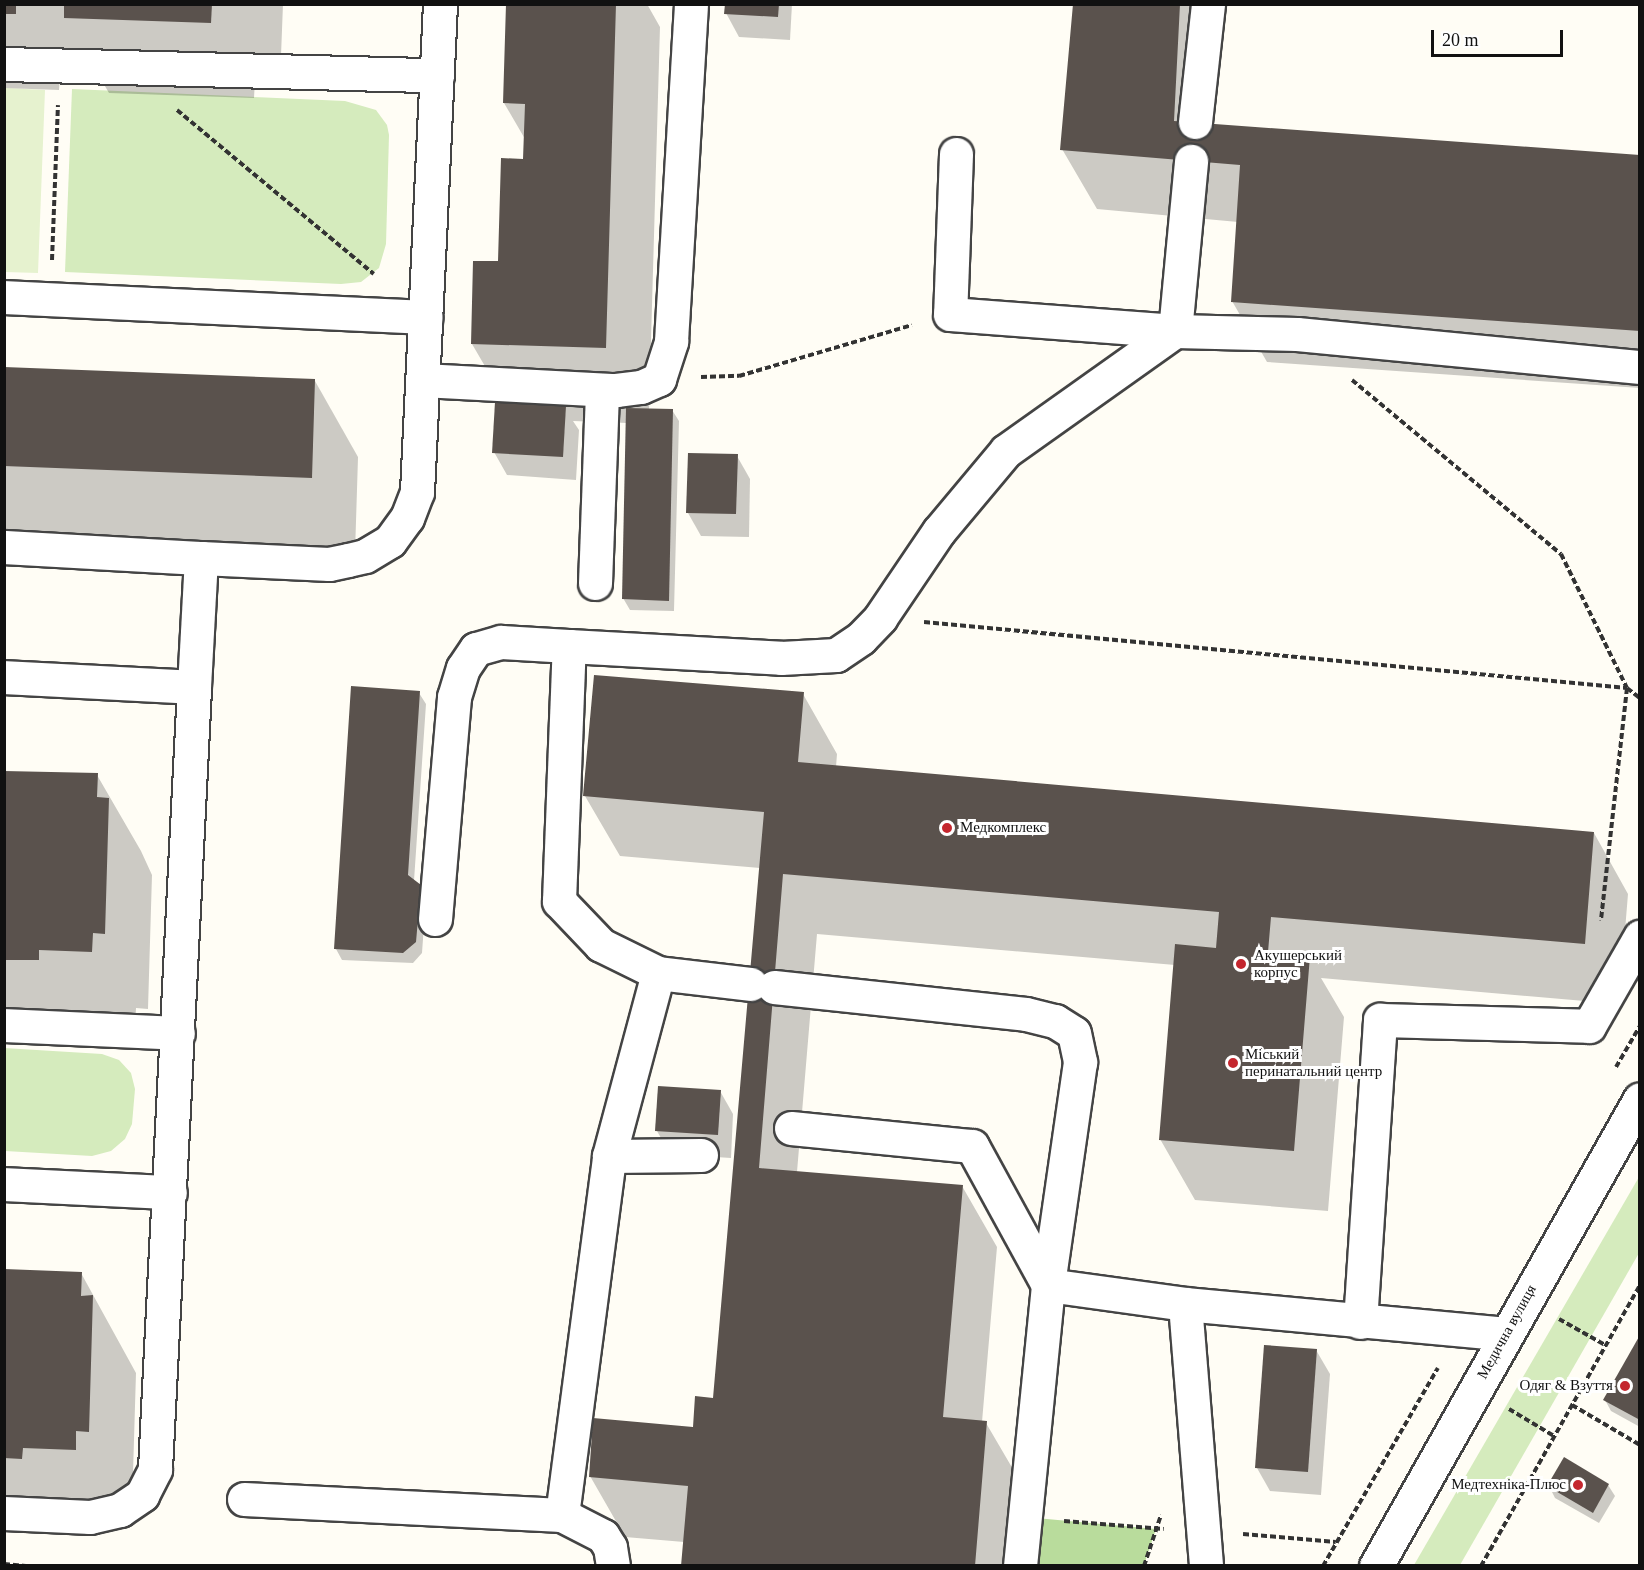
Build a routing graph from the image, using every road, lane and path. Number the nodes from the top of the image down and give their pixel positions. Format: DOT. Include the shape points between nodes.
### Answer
graph roads {
  1 [pos="440,4"];
  2 [pos="691,4"];
  3 [pos="1208,4"];
  4 [pos="4,64"];
  5 [pos="60,65"];
  6 [pos="126,67"];
  7 [pos="436,75"];
  8 [pos="1196,122"];
  9 [pos="956,154"];
  10 [pos="1191,161"];
  11 [pos="4,297"];
  12 [pos="50,299"];
  13 [pos="950,314"];
  14 [pos="426,317"];
  15 [pos="1175,331"];
  16 [pos="1297,334"];
  17 [pos="1640,367"];
  18 [pos="659,379"];
  19 [pos="422,380"];
  20 [pos="602,390"];
  21 [pos="4,547"];
  22 [pos="201,558"];
  23 [pos="595,583"];
  24 [pos="880,618"];
  25 [pos="569,646"];
  26 [pos="4,676"];
  27 [pos="194,687"];
  28 [pos="1627,688"];
  29 [pos="1640,698"];
  30 [pos="435,919"];
  31 [pos="1600,933"];
  32 [pos="1640,937"];
  33 [pos="658,973"];
  34 [pos="4,1025"];
  35 [pos="178,1033"];
  36 [pos="1640,1099"];
  37 [pos="791,1128"];
  38 [pos="701,1155"];
  39 [pos="609,1156"];
  40 [pos="4,1184"];
  41 [pos="170,1192"];
  42 [pos="1640,1285"];
  43 [pos="1048,1286"];
  44 [pos="1185,1304"];
  45 [pos="1557,1317"];
  46 [pos="1360,1322"];
  47 [pos="1507,1334"];
  48 [pos="1605,1345"];
  49 [pos="1572,1404"];
  50 [pos="1506,1407"];
  51 [pos="1554,1436"];
  52 [pos="1640,1445"];
  53 [pos="244,1499"];
  54 [pos="4,1513"];
  55 [pos="561,1515"];
  56 [pos="1025,1517"];
  57 [pos="1203,1530"];
  58 [pos="1336,1542"];
  59 [pos="4,1564"];
  60 [pos="26,1566"];
  61 [pos="612,1566"];
  62 [pos="1020,1566"];
  63 [pos="1206,1566"];
  64 [pos="1376,1566"];
  65 [pos="1481,1566"];
  1 -- 7 [label="street"];
  2 -- 18 [label="street" via="671,341"];
  3 -- 8 [label="street"];
  4 -- 5 [label="street"];
  5 -- 6 [label="street"];
  5 -- 12 [label="path"];
  6 -- 7 [label="street"];
  6 -- 14 [label="path"];
  7 -- 14 [label="street"];
  9 -- 13 [label="street"];
  10 -- 15 [label="street"];
  11 -- 12 [label="street"];
  12 -- 14 [label="street"];
  13 -- 15 [label="street"];
  13 -- 18 [label="path" via="739,376"];
  14 -- 19 [label="street"];
  15 -- 16 [label="street"];
  15 -- 24 [label="street" via="1006,452 939,531"];
  16 -- 17 [label="street"];
  16 -- 28 [label="path" via="1560,554"];
  18 -- 20 [label="street" via="640,387"];
  19 -- 20 [label="street"];
  19 -- 22 [label="street" via="417,492 407,518 390,541 365,556 329,564"];
  20 -- 23 [label="street"];
  21 -- 22 [label="street"];
  22 -- 27 [label="street"];
  24 -- 25 [label="street" via="861,638 836,655 811,659"];
  24 -- 28 [label="path"];
  25 -- 30 [label="street" via="501,642 476,649 463,668 454,697"];
  25 -- 33 [label="street" via="559,901 601,945"];
  26 -- 27 [label="street"];
  27 -- 35 [label="street"];
  28 -- 29 [label="path"];
  28 -- 31 [label="path"];
  32 -- 46 [label="street" via="1589,1026 1380,1020"];
  33 -- 39 [label="street"];
  33 -- 43 [label="street" via="1026,1014 1055,1021 1074,1033 1080,1062"];
  34 -- 35 [label="street"];
  35 -- 41 [label="street"];
  36 -- 47 [label="street, Медична вулиця"];
  37 -- 43 [label="street" via="972,1146"];
  38 -- 39 [label="street"];
  39 -- 55 [label="street"];
  40 -- 41 [label="street"];
  41 -- 54 [label="street" via="158,1456 149,1483 132,1503 90,1518"];
  42 -- 48 [label="path"];
  43 -- 44 [label="street"];
  43 -- 56 [label="street"];
  44 -- 46 [label="street"];
  44 -- 57 [label="street"];
  45 -- 48 [label="path"];
  46 -- 47 [label="street"];
  47 -- 64 [label="street, Медична вулиця"];
  48 -- 49 [label="path"];
  49 -- 51 [label="path"];
  49 -- 52 [label="path"];
  50 -- 51 [label="path"];
  51 -- 65 [label="path"];
  53 -- 55 [label="street"];
  55 -- 61 [label="street" via="603,1536 610,1547"];
  56 -- 57 [label="path"];
  56 -- 62 [label="street"];
  57 -- 58 [label="path"];
  57 -- 63 [label="street"];
  59 -- 60 [label="path"];
}
